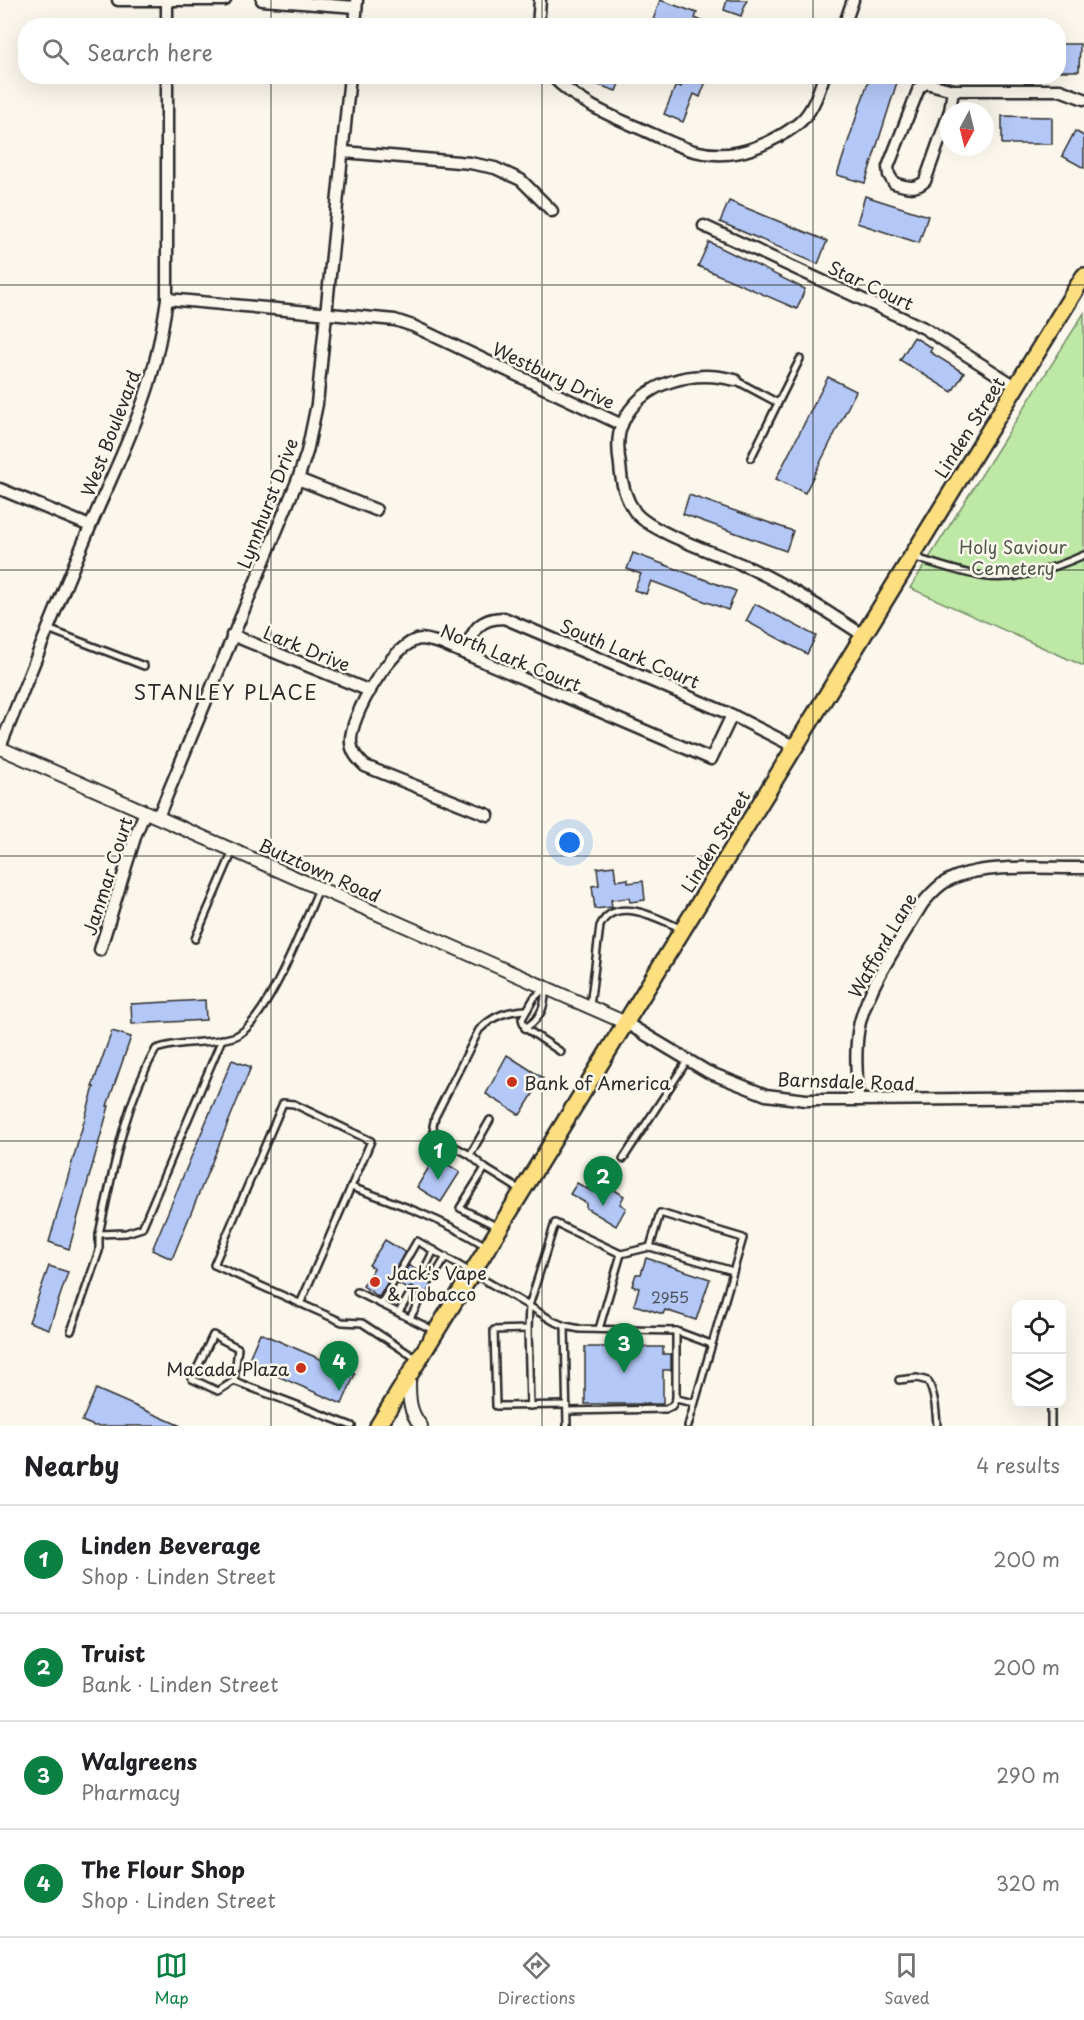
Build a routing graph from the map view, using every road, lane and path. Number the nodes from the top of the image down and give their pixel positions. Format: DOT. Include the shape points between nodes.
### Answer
graph roads {
  1 [pos="118,0"];
  2 [pos="167,0"];
  3 [pos="225,0"];
  4 [pos="262,0"];
  5 [pos="540,0"];
  6 [pos="853,0"];
  7 [pos="357,4"];
  8 [pos="167,18"];
  9 [pos="538,18"];
  10 [pos="847,18"];
  11 [pos="167,84"];
  12 [pos="349,84"];
  13 [pos="561,84"];
  14 [pos="821,84"];
  15 [pos="924,84"];
  16 [pos="933,84"];
  17 [pos="953,90"];
  18 [pos="1084,99"];
  19 [pos="951,102"];
  20 [pos="940,138"];
  21 [pos="344,152"];
  22 [pos="552,211"];
  23 [pos="704,226"];
  24 [pos="1084,276"];
  25 [pos="167,298"];
  26 [pos="327,312"];
  27 [pos="801,359"];
  28 [pos="735,380"];
  29 [pos="1017,387"];
  30 [pos="778,403"];
  31 [pos="622,425"];
  32 [pos="751,458"];
  33 [pos="298,479"];
  34 [pos="0,489"];
  35 [pos="376,510"];
  36 [pos="90,526"];
  37 [pos="1084,555"];
  38 [pos="912,557"];
  39 [pos="48,629"];
  40 [pos="232,635"];
  41 [pos="863,635"];
  42 [pos="464,654"];
  43 [pos="144,666"];
  44 [pos="370,691"];
  45 [pos="732,715"];
  46 [pos="795,747"];
  47 [pos="0,748"];
  48 [pos="145,812"];
  49 [pos="488,815"];
  50 [pos="158,818"];
  51 [pos="233,851"];
  52 [pos="1084,868"];
  53 [pos="319,889"];
  54 [pos="683,930"];
  55 [pos="195,939"];
  56 [pos="100,950"];
  57 [pos="545,988"];
  58 [pos="589,1007"];
  59 [pos="527,1010"];
  60 [pos="626,1023"];
  61 [pos="525,1028"];
  62 [pos="222,1039"];
  63 [pos="561,1052"];
  64 [pos="687,1060"];
  65 [pos="1084,1098"];
  66 [pos="858,1100"];
  67 [pos="490,1120"];
  68 [pos="470,1155"];
  69 [pos="623,1159"];
  70 [pos="485,1168"];
  71 [pos="351,1187"];
  72 [pos="522,1191"];
  73 [pos="499,1227"];
  74 [pos="99,1234"];
  75 [pos="488,1246"];
  76 [pos="650,1247"];
  77 [pos="434,1250"];
  78 [pos="621,1254"];
  79 [pos="446,1257"];
  80 [pos="733,1271"];
  81 [pos="471,1273"];
  82 [pos="422,1274"];
  83 [pos="432,1280"];
  84 [pos="357,1292"];
  85 [pos="411,1292"];
  86 [pos="421,1298"];
  87 [pos="300,1304"];
  88 [pos="381,1304"];
  89 [pos="529,1306"];
  90 [pos="399,1312"];
  91 [pos="411,1318"];
  92 [pos="566,1326"];
  93 [pos="528,1329"];
  94 [pos="599,1329"];
  95 [pos="676,1330"];
  96 [pos="71,1331"];
  97 [pos="436,1332"];
  98 [pos="711,1344"];
  99 [pos="418,1360"];
  100 [pos="409,1376"];
  101 [pos="234,1380"];
  102 [pos="898,1380"];
  103 [pos="676,1399"];
  104 [pos="694,1403"];
  105 [pos="530,1406"];
  106 [pos="567,1408"];
  107 [pos="1051,1408"];
  108 [pos="352,1426"];
  109 [pos="378,1426"];
  110 [pos="421,1426"];
  111 [pos="567,1426"];
  112 [pos="688,1426"];
  113 [pos="937,1426"];
  114 [pos="1051,1426"];
  1 -- 2 [label="street"];
  2 -- 3 [label="street"];
  2 -- 8 [label="street"];
  4 -- 7 [label="street"];
  5 -- 9 [label="street"];
  6 -- 10 [label="street"];
  11 -- 25 [label="street, West Boulevard"];
  12 -- 21 [label="street, Lynnhurst Drive"];
  13 -- 14 [label="street" via="577,98 693,151 729,155 768,142 798,125 806,117"];
  15 -- 20 [label="street" via="888,168 894,183 920,186"];
  16 -- 17 [label="street"];
  17 -- 18 [label="street" via="1060,90"];
  17 -- 19 [label="street"];
  21 -- 22 [label="street" via="495,168 520,180"];
  21 -- 26 [label="street, Lynnhurst Drive"];
  23 -- 29 [label="street, Star Court" via="924,328"];
  24 -- 29 [label="main road, Linden Street"];
  25 -- 26 [label="street, Westbury Drive"];
  25 -- 36 [label="street, West Boulevard" via="145,398"];
  26 -- 31 [label="street, Westbury Drive" via="380,317 413,326"];
  26 -- 33 [label="street, Lynnhurst Drive" via="317,404"];
  27 -- 30 [label="lane"];
  28 -- 30 [label="lane"];
  28 -- 31 [label="street" via="699,375 674,380 641,399"];
  29 -- 38 [label="main road, Linden Street"];
  30 -- 32 [label="lane"];
  31 -- 41 [label="street, Westbury Drive" via="620,474 637,514 663,532 785,586"];
  33 -- 35 [label="street"];
  33 -- 40 [label="street, Lynnhurst Drive"];
  34 -- 36 [label="street"];
  36 -- 39 [label="street, West Boulevard"];
  37 -- 38 [label="lane" via="1015,577 982,576"];
  38 -- 41 [label="main road, Linden Street"];
  39 -- 43 [label="lane"];
  39 -- 47 [label="street, West Boulevard"];
  40 -- 44 [label="street, Lark Drive"];
  40 -- 50 [label="street, Lynnhurst Drive"];
  41 -- 46 [label="main road, Linden Street"];
  42 -- 44 [label="street, North Lark Court" via="421,639 410,643 391,658"];
  42 -- 45 [label="street, South Lark Court" via="475,629 490,618 504,618"];
  42 -- 45 [label="street, North Lark Court" via="711,759"];
  44 -- 49 [label="street, North Lark Court" via="352,732 353,752 358,759 365,766"];
  45 -- 46 [label="street, South Lark Court"];
  46 -- 54 [label="main road, Linden Street"];
  47 -- 48 [label="street, Butztown Road"];
  48 -- 50 [label="street, Butztown Road"];
  48 -- 56 [label="street, Janmar Court"];
  50 -- 51 [label="street, Butztown Road"];
  51 -- 53 [label="street, Butztown Road"];
  51 -- 55 [label="lane"];
  52 -- 66 [label="street, Wafford Lane" via="968,872 933,892 865,1005 858,1035"];
  53 -- 57 [label="street, Butztown Road"];
  53 -- 62 [label="lane" via="269,1000 246,1029"];
  54 -- 58 [label="lane" via="633,910 618,910 604,917"];
  54 -- 60 [label="main road, Linden Street"];
  57 -- 58 [label="street, Butztown Road"];
  57 -- 59 [label="lane"];
  57 -- 61 [label="lane" via="546,1003 535,1023"];
  58 -- 60 [label="street, Butztown Road"];
  59 -- 61 [label="lane" via="522,1019"];
  59 -- 68 [label="lane" via="498,1015 479,1030 435,1117 435,1136"];
  60 -- 64 [label="street, Barnsdale Road"];
  60 -- 72 [label="main road, Linden Street"];
  61 -- 63 [label="lane"];
  62 -- 74 [label="lane" via="142,1228"];
  62 -- 74 [label="lane" via="156,1049 123,1136"];
  64 -- 66 [label="street, Barnsdale Road" via="729,1082 766,1095"];
  64 -- 69 [label="lane"];
  65 -- 66 [label="street, Barnsdale Road"];
  67 -- 68 [label="lane"];
  68 -- 70 [label="lane"];
  70 -- 72 [label="lane"];
  70 -- 73 [label="lane" via="460,1208"];
  71 -- 75 [label="lane" via="453,1226"];
  71 -- 87 [label="lane"];
  71 -- 87 [label="lane" via="371,1141 294,1104 283,1103 214,1265"];
  72 -- 73 [label="main road, Linden Street"];
  73 -- 75 [label="main road, Linden Street"];
  74 -- 96 [label="lane" via="99,1251"];
  75 -- 81 [label="main road, Linden Street"];
  76 -- 78 [label="lane"];
  76 -- 80 [label="lane"];
  76 -- 80 [label="lane" via="660,1214 743,1238"];
  77 -- 79 [label="lane"];
  77 -- 82 [label="lane"];
  77 -- 88 [label="lane" via="417,1241"];
  78 -- 89 [label="lane" via="555,1223"];
  78 -- 94 [label="lane"];
  79 -- 81 [label="lane"];
  79 -- 83 [label="lane"];
  80 -- 98 [label="lane"];
  81 -- 89 [label="lane"];
  81 -- 97 [label="main road, Linden Street"];
  84 -- 88 [label="lane"];
  85 -- 90 [label="lane"];
  86 -- 91 [label="lane"];
  87 -- 99 [label="lane" via="342,1322 362,1323"];
  88 -- 90 [label="lane"];
  89 -- 92 [label="lane"];
  89 -- 93 [label="lane"];
  90 -- 91 [label="lane"];
  91 -- 97 [label="lane"];
  92 -- 94 [label="lane"];
  92 -- 106 [label="lane"];
  93 -- 105 [label="lane"];
  93 -- 105 [label="lane" via="494,1330 496,1406"];
  94 -- 95 [label="lane"];
  95 -- 98 [label="lane"];
  95 -- 103 [label="lane"];
  97 -- 99 [label="main road, Linden Street"];
  98 -- 104 [label="lane"];
  99 -- 100 [label="main road, Linden Street"];
  100 -- 109 [label="main road, Linden Street"];
  100 -- 110 [label="street" via="411,1408"];
  101 -- 101 [label="lane" via="218,1391 192,1379 213,1335 238,1348"];
  101 -- 108 [label="lane"];
  102 -- 113 [label="lane" via="928,1381 936,1404"];
  103 -- 104 [label="lane"];
  103 -- 106 [label="lane" via="666,1409"];
  104 -- 112 [label="lane"];
  105 -- 106 [label="lane"];
  106 -- 111 [label="lane"];
  107 -- 114 [label="lane"];
}
